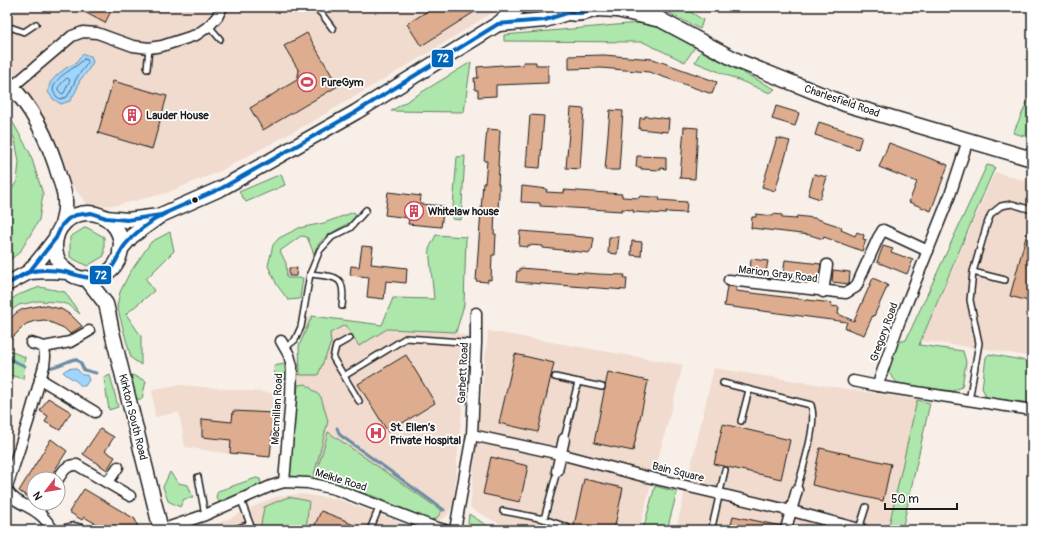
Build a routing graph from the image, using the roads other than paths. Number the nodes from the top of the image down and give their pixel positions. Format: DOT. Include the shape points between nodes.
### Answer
graph roads {
  1 [pos="222,7"];
  2 [pos="313,7"];
  3 [pos="519,7"];
  4 [pos="645,7"];
  5 [pos="598,8"];
  6 [pos="563,10"];
  7 [pos="661,20"];
  8 [pos="36,24"];
  9 [pos="498,24"];
  10 [pos="7,26"];
  11 [pos="209,26"];
  12 [pos="333,29"];
  13 [pos="220,39"];
  14 [pos="149,48"];
  15 [pos="147,69"];
  16 [pos="10,84"];
  17 [pos="968,140"];
  18 [pos="1032,159"];
  19 [pos="57,169"];
  20 [pos="366,210"];
  21 [pos="1032,210"];
  22 [pos="84,213"];
  23 [pos="161,215"];
  24 [pos="106,218"];
  25 [pos="62,225"];
  26 [pos="56,238"];
  27 [pos="120,250"];
  28 [pos="928,251"];
  29 [pos="827,265"];
  30 [pos="29,272"];
  31 [pos="68,272"];
  32 [pos="107,272"];
  33 [pos="973,272"];
  34 [pos="310,274"];
  35 [pos="86,278"];
  36 [pos="729,280"];
  37 [pos="1006,280"];
  38 [pos="7,284"];
  39 [pos="823,292"];
  40 [pos="106,304"];
  41 [pos="342,306"];
  42 [pos="476,313"];
  43 [pos="88,331"];
  44 [pos="350,338"];
  45 [pos="32,343"];
  46 [pos="476,343"];
  47 [pos="283,345"];
  48 [pos="44,347"];
  49 [pos="344,376"];
  50 [pos="555,377"];
  51 [pos="40,379"];
  52 [pos="853,381"];
  53 [pos="578,382"];
  54 [pos="723,383"];
  55 [pos="878,386"];
  56 [pos="602,387"];
  57 [pos="749,390"];
  58 [pos="360,401"];
  59 [pos="969,401"];
  60 [pos="1032,410"];
  61 [pos="95,412"];
  62 [pos="741,421"];
  63 [pos="472,434"];
  64 [pos="564,439"];
  65 [pos="560,454"];
  66 [pos="118,467"];
  67 [pos="725,470"];
  68 [pos="63,471"];
  69 [pos="557,471"];
  70 [pos="198,477"];
  71 [pos="108,482"];
  72 [pos="284,482"];
  73 [pos="7,488"];
  74 [pos="797,490"];
  75 [pos="719,494"];
  76 [pos="130,496"];
  77 [pos="241,500"];
  78 [pos="380,506"];
  79 [pos="866,507"];
  80 [pos="503,511"];
  81 [pos="792,511"];
  82 [pos="38,512"];
  83 [pos="205,515"];
  84 [pos="544,519"];
  85 [pos="250,527"];
  86 [pos="567,527"];
  87 [pos="712,527"];
  88 [pos="787,527"];
  89 [pos="861,529"];
  90 [pos="53,530"];
  91 [pos="65,530"];
  92 [pos="81,530"];
  93 [pos="161,530"];
  94 [pos="232,530"];
  95 [pos="370,530"];
  96 [pos="445,530"];
  97 [pos="456,530"];
  1 -- 11 [label="street"];
  2 -- 12 [label="lane"];
  3 -- 9 [label="street"];
  4 -- 7 [label="street, Charlesfield Road"];
  5 -- 6 [label="street, Charlesfield Road" via="581,13"];
  5 -- 7 [label="street, Charlesfield Road"];
  6 -- 9 [label="street, Charlesfield Road" via="545,20"];
  7 -- 17 [label="street, Charlesfield Road" via="738,61 845,104"];
  8 -- 10 [label="lane" via="24,32"];
  9 -- 23 [label="street" via="356,112 222,188"];
  11 -- 13 [label="lane"];
  11 -- 14 [label="street" via="186,38"];
  14 -- 15 [label="lane"];
  14 -- 16 [label="street" via="84,32 72,36"];
  16 -- 19 [label="street" via="34,117"];
  17 -- 18 [label="street, Charlesfield Road"];
  17 -- 28 [label="street, Gregory Road"];
  19 -- 22 [label="street" via="71,196"];
  19 -- 25 [label="street" via="65,200"];
  20 -- 34 [label="lane" via="350,228 332,237 320,250"];
  21 -- 33 [label="lane" via="1012,204 1001,206 992,214"];
  22 -- 24 [label="street"];
  22 -- 25 [label="street" via="68,219"];
  23 -- 24 [label="street" via="127,220"];
  23 -- 27 [label="street" via="132,236"];
  24 -- 27 [label="street" via="118,232"];
  25 -- 26 [label="street"];
  26 -- 30 [label="street"];
  26 -- 31 [label="street" via="57,257 61,266"];
  27 -- 32 [label="street" via="114,266"];
  28 -- 39 [label="street, Marion Gray Road" via="883,230 856,287 846,294"];
  28 -- 55 [label="street, Gregory Road" via="899,323"];
  29 -- 39 [label="street, Marion Gray Road"];
  30 -- 31 [label="street"];
  30 -- 38 [label="street"];
  31 -- 35 [label="street"];
  32 -- 35 [label="street" via="98,277"];
  32 -- 40 [label="street, Kirkton South Road"];
  33 -- 37 [label="lane"];
  33 -- 59 [label="lane" via="970,300 979,343"];
  34 -- 41 [label="lane" via="338,279 342,286"];
  34 -- 47 [label="lane" via="301,327 295,340"];
  35 -- 40 [label="street, Kirkton South Road"];
  36 -- 39 [label="street, Marion Gray Road"];
  40 -- 93 [label="street, Kirkton South Road"];
  42 -- 46 [label="street, Garbett Road"];
  43 -- 48 [label="street" via="70,342"];
  44 -- 49 [label="lane" via="336,346 333,358"];
  45 -- 48 [label="street"];
  46 -- 49 [label="lane" via="406,338"];
  46 -- 63 [label="street, Garbett Road"];
  47 -- 72 [label="street, Macmillan Road" via="292,366"];
  48 -- 51 [label="street" via="45,357"];
  49 -- 58 [label="lane"];
  50 -- 53 [label="lane"];
  51 -- 61 [label="street"];
  51 -- 73 [label="street"];
  52 -- 55 [label="street"];
  53 -- 56 [label="lane"];
  53 -- 64 [label="lane"];
  54 -- 57 [label="lane"];
  55 -- 59 [label="street"];
  57 -- 62 [label="lane"];
  57 -- 74 [label="lane" via="810,405 813,412 811,432"];
  59 -- 60 [label="street"];
  63 -- 65 [label="street, Bain Square"];
  63 -- 97 [label="street, Garbett Road"];
  64 -- 65 [label="street"];
  65 -- 69 [label="street"];
  65 -- 75 [label="street, Bain Square"];
  66 -- 71 [label="street"];
  67 -- 75 [label="lane"];
  68 -- 71 [label="street" via="73,464"];
  69 -- 84 [label="lane"];
  70 -- 83 [label="lane"];
  71 -- 76 [label="street"];
  72 -- 77 [label="street, Meikle Road"];
  72 -- 78 [label="street, Meikle Road" via="308,483 335,489"];
  73 -- 82 [label="street" via="14,498"];
  74 -- 81 [label="street"];
  75 -- 81 [label="street, Bain Square"];
  75 -- 87 [label="lane"];
  77 -- 83 [label="street, Meikle Road"];
  77 -- 85 [label="lane"];
  78 -- 95 [label="lane"];
  78 -- 96 [label="street, Meikle Road"];
  79 -- 89 [label="lane"];
  80 -- 84 [label="lane"];
  81 -- 88 [label="street"];
  81 -- 89 [label="street, Bain Square"];
  82 -- 90 [label="street"];
  83 -- 93 [label="street, Meikle Road"];
  84 -- 86 [label="lane"];
  85 -- 94 [label="lane"];
  91 -- 92 [label="street"];
}
